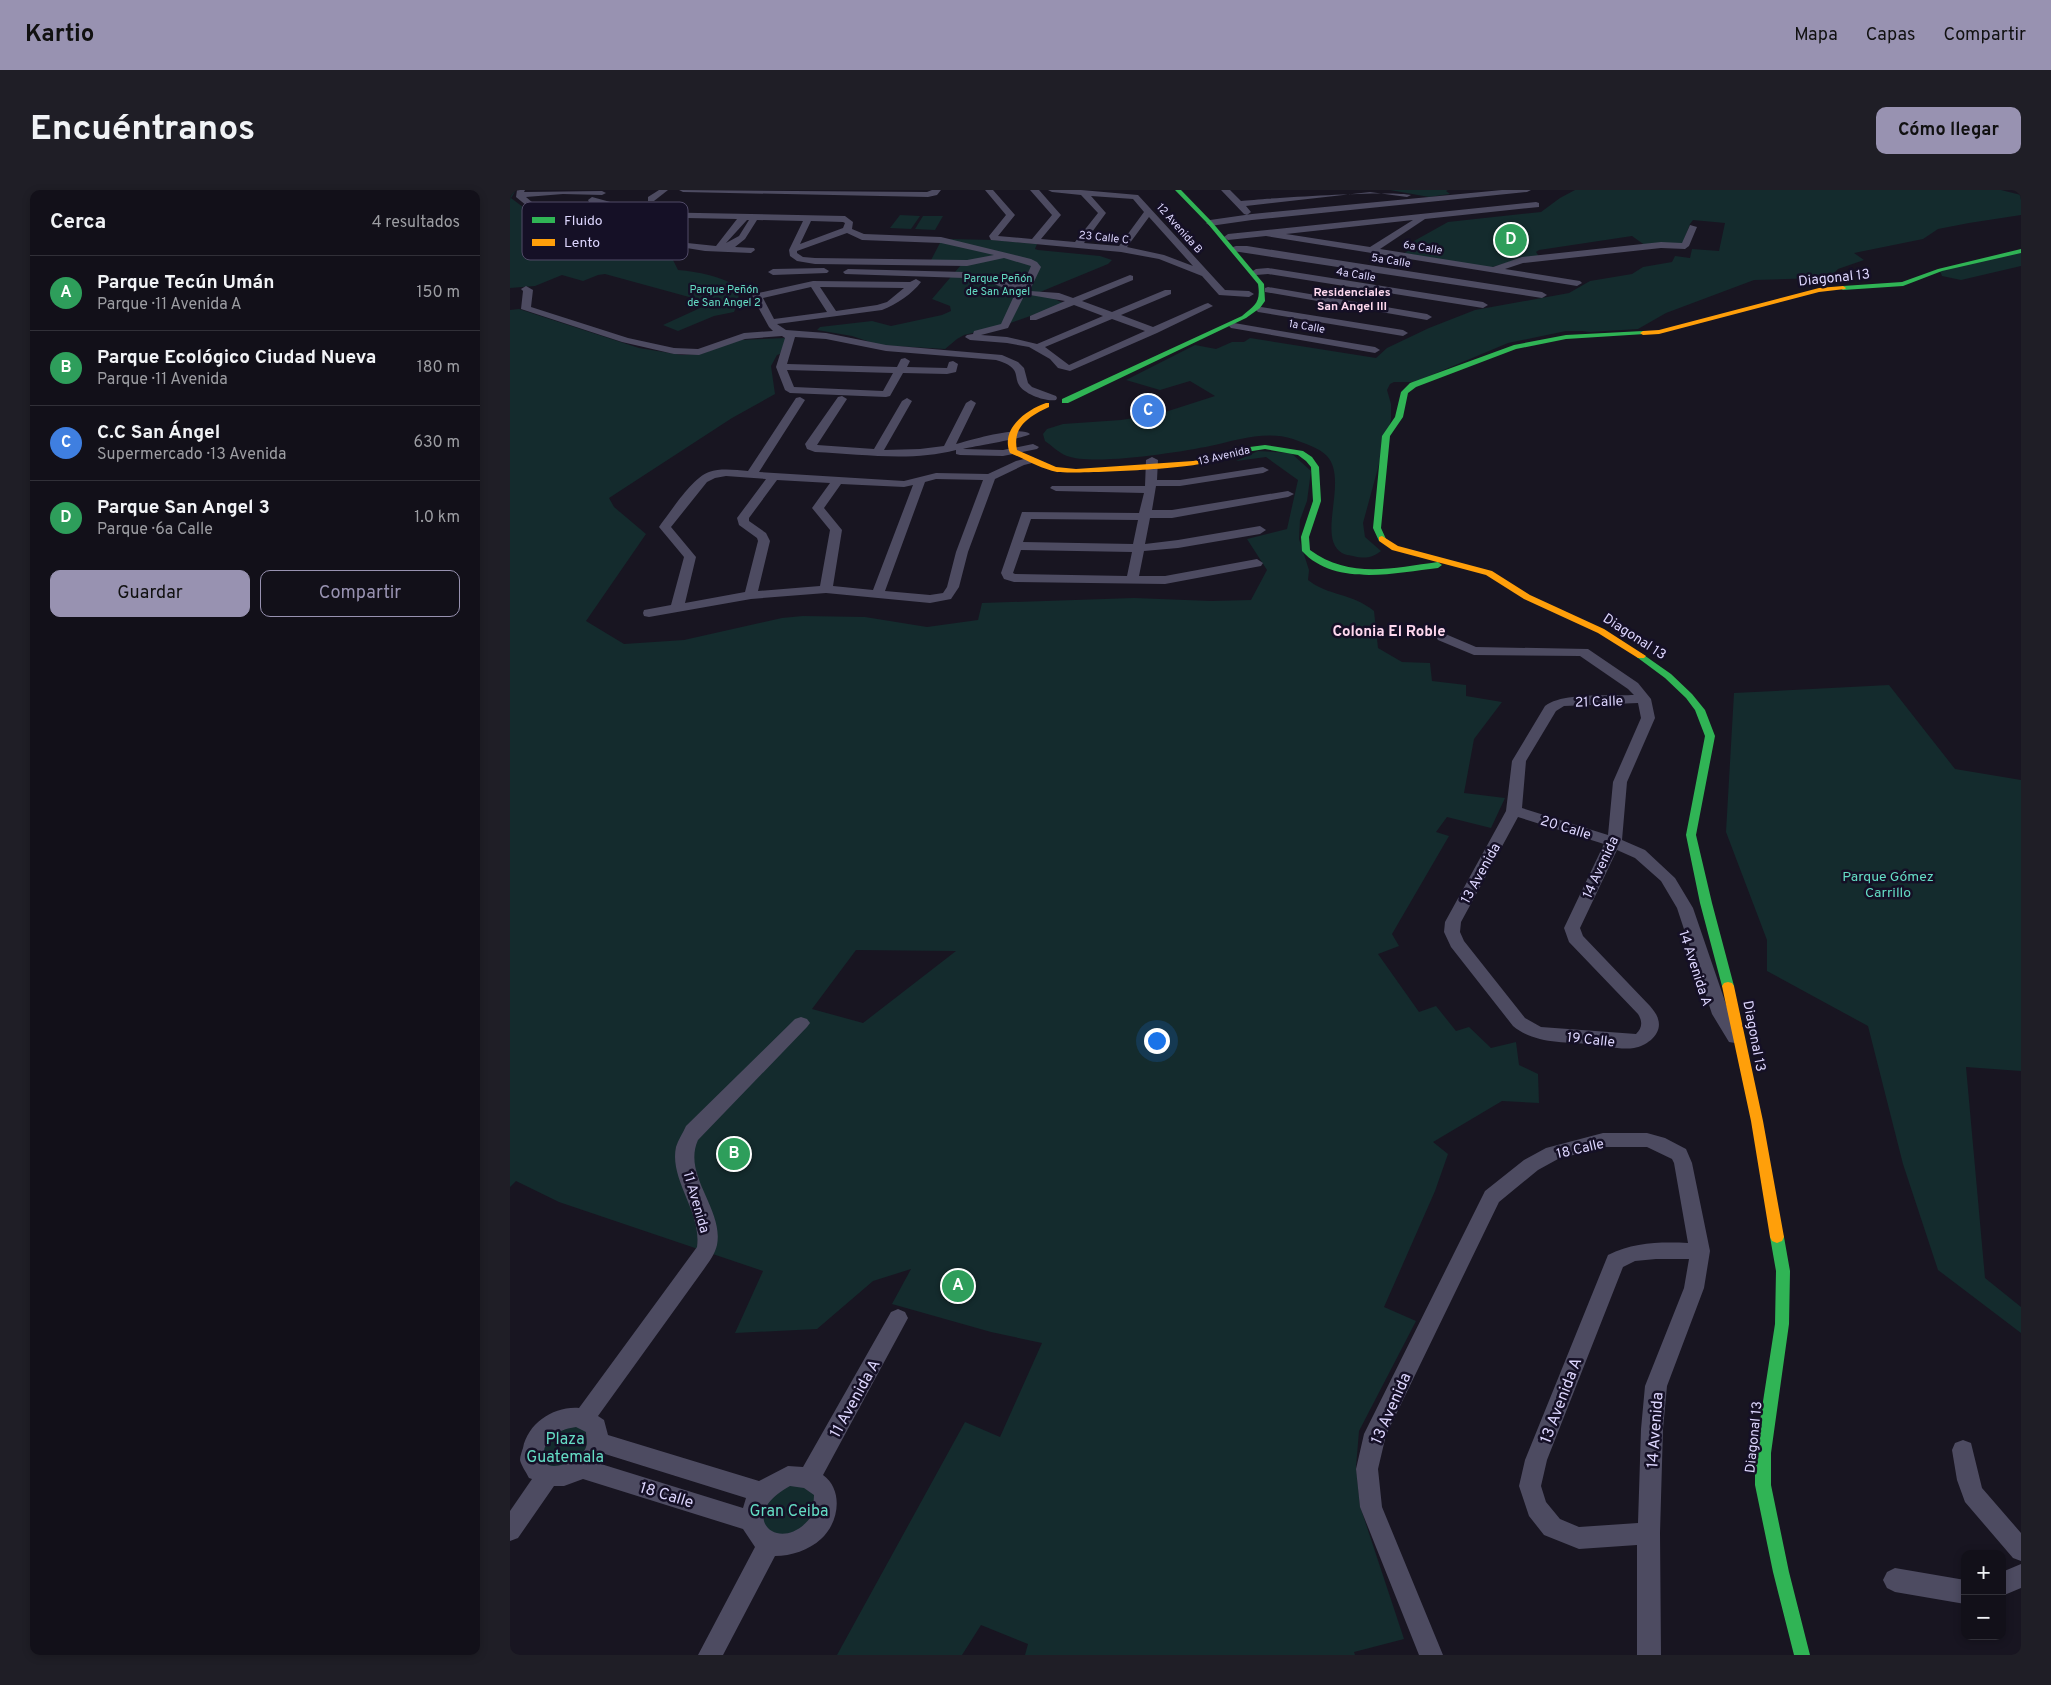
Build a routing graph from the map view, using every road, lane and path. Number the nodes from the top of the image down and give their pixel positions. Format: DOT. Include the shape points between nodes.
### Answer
graph roads {
  1 [pos="664,190"];
  2 [pos="683,190"];
  3 [pos="751,190"];
  4 [pos="990,190"];
  5 [pos="1034,190"];
  6 [pos="1052,190"];
  7 [pos="1178,190"];
  8 [pos="1226,190"];
  9 [pos="1231,190"];
  10 [pos="1368,190"];
  11 [pos="1373,190"];
  12 [pos="1522,190"];
  13 [pos="706,191"];
  14 [pos="808,191"];
  15 [pos="851,191"];
  16 [pos="520,192"];
  17 [pos="605,192"];
  18 [pos="893,192"];
  19 [pos="935,192"];
  20 [pos="1084,192"];
  21 [pos="1430,199"];
  22 [pos="530,202"];
  23 [pos="609,202"];
  24 [pos="654,202"];
  25 [pos="1239,204"];
  26 [pos="1536,205"];
  27 [pos="688,209"];
  28 [pos="834,211"];
  29 [pos="1149,211"];
  30 [pos="780,213"];
  31 [pos="688,215"];
  32 [pos="700,215"];
  33 [pos="1187,216"];
  34 [pos="1426,216"];
  35 [pos="809,217"];
  36 [pos="1248,218"];
  37 [pos="688,227"];
  38 [pos="1693,227"];
  39 [pos="1212,228"];
  40 [pos="847,230"];
  41 [pos="1266,233"];
  42 [pos="1035,242"];
  43 [pos="1078,245"];
  44 [pos="688,246"];
  45 [pos="1168,248"];
  46 [pos="885,249"];
  47 [pos="1121,249"];
  48 [pos="751,250"];
  49 [pos="793,250"];
  50 [pos="1229,250"];
  51 [pos="2021,250"];
  52 [pos="934,251"];
  53 [pos="1370,251"];
  54 [pos="1002,256"];
  55 [pos="830,261"];
  56 [pos="1493,269"];
  57 [pos="773,272"];
  58 [pos="1256,272"];
  59 [pos="921,274"];
  60 [pos="964,274"];
  61 [pos="1207,275"];
  62 [pos="1130,278"];
  63 [pos="994,282"];
  64 [pos="1577,283"];
  65 [pos="813,284"];
  66 [pos="914,285"];
  67 [pos="526,289"];
  68 [pos="1268,290"];
  69 [pos="1168,292"];
  70 [pos="1249,292"];
  71 [pos="1026,293"];
  72 [pos="1542,295"];
  73 [pos="1072,302"];
  74 [pos="828,305"];
  75 [pos="1483,305"];
  76 [pos="887,306"];
  77 [pos="1208,306"];
  78 [pos="1261,310"];
  79 [pos="834,314"];
  80 [pos="1112,316"];
  81 [pos="1427,316"];
  82 [pos="1033,318"];
  83 [pos="771,322"];
  84 [pos="1234,326"];
  85 [pos="1152,332"];
  86 [pos="1403,333"];
  87 [pos="788,335"];
  88 [pos="970,337"];
  89 [pos="1193,342"];
  90 [pos="936,345"];
  91 [pos="1037,347"];
  92 [pos="1375,350"];
  93 [pos="902,353"];
  94 [pos="951,358"];
  95 [pos="781,367"];
  96 [pos="842,399"];
  97 [pos="800,400"];
  98 [pos="908,401"];
  99 [pos="1053,402"];
  100 [pos="971,403"];
  101 [pos="1011,434"];
  102 [pos="1025,434"];
  103 [pos="1032,447"];
  104 [pos="948,449"];
  105 [pos="878,452"];
  106 [pos="1015,452"];
  107 [pos="1322,456"];
  108 [pos="1032,460"];
  109 [pos="1152,463"];
  110 [pos="1126,465"];
  111 [pos="1263,470"];
  112 [pos="751,475"];
  113 [pos="971,476"];
  114 [pos="773,477"];
  115 [pos="990,477"];
  116 [pos="838,480"];
  117 [pos="920,481"];
  118 [pos="1151,487"];
  119 [pos="1056,488"];
  120 [pos="1288,494"];
  121 [pos="1145,516"];
  122 [pos="1260,530"];
  123 [pos="1017,546"];
  124 [pos="1138,548"];
  125 [pos="1328,552"];
  126 [pos="1427,557"];
  127 [pos="1257,562"];
  128 [pos="1456,564"];
  129 [pos="1132,580"];
  130 [pos="826,589"];
  131 [pos="878,593"];
  132 [pos="751,595"];
  133 [pos="677,608"];
  134 [pos="649,613"];
  135 [pos="1443,637"];
  136 [pos="1644,699"];
  137 [pos="1554,705"];
  138 [pos="1514,811"];
  139 [pos="1614,842"];
  140 [pos="1644,857"];
  141 [pos="801,1022"];
  142 [pos="1650,1026"];
  143 [pos="1525,1027"];
  144 [pos="1743,1056"];
  145 [pos="1679,1154"];
  146 [pos="1492,1198"];
  147 [pos="1700,1251"];
  148 [pos="898,1318"];
  149 [pos="584,1418"];
  150 [pos="599,1442"];
  151 [pos="1963,1450"];
  152 [pos="582,1468"];
  153 [pos="547,1477"];
  154 [pos="809,1478"];
  155 [pos="761,1492"];
  156 [pos="751,1521"];
  157 [pos="510,1530"];
  158 [pos="1649,1533"];
  159 [pos="769,1543"];
  160 [pos="2021,1550"];
  161 [pos="2021,1575"];
  162 [pos="1895,1580"];
  163 [pos="2006,1583"];
  164 [pos="1961,1591"];
  165 [pos="710,1655"];
  166 [pos="1432,1655"];
  167 [pos="1649,1655"];
  168 [pos="1802,1655"];
  1 -- 24 [label="street"];
  2 -- 13 [label="street"];
  3 -- 13 [label="street"];
  3 -- 14 [label="street"];
  4 -- 42 [label="street, 23 Calle C" via="1011,215 994,238"];
  5 -- 42 [label="street" via="1057,215"];
  6 -- 20 [label="street"];
  7 -- 39 [label="street"];
  8 -- 9 [label="street"];
  8 -- 25 [label="street"];
  10 -- 25 [label="street"];
  11 -- 21 [label="street"];
  12 -- 21 [label="street"];
  14 -- 15 [label="street"];
  15 -- 18 [label="street"];
  16 -- 17 [label="street"];
  16 -- 22 [label="street"];
  17 -- 23 [label="street" via="592,200"];
  18 -- 19 [label="street"];
  20 -- 29 [label="street, 12 Avenida B" via="1135,197"];
  20 -- 43 [label="street" via="1102,213"];
  21 -- 36 [label="street"];
  25 -- 36 [label="street"];
  26 -- 34 [label="street"];
  27 -- 30 [label="street"];
  28 -- 30 [label="street"];
  29 -- 45 [label="street, 12 Avenida B"];
  29 -- 47 [label="street"];
  30 -- 32 [label="street"];
  30 -- 35 [label="street"];
  31 -- 32 [label="street"];
  32 -- 37 [label="street"];
  33 -- 39 [label="street"];
  34 -- 41 [label="street"];
  34 -- 53 [label="street"];
  35 -- 40 [label="street" via="845,219 849,222"];
  35 -- 49 [label="street"];
  36 -- 39 [label="street"];
  38 -- 56 [label="street" via="1685,246 1661,245 1522,260"];
  39 -- 41 [label="street"];
  39 -- 50 [label="street"];
  39 -- 50 [label="street"];
  40 -- 46 [label="street"];
  40 -- 49 [label="street"];
  41 -- 53 [label="street, 6a Calle"];
  42 -- 43 [label="street, 23 Calle C"];
  43 -- 47 [label="street, 23 Calle C"];
  44 -- 48 [label="street"];
  45 -- 47 [label="street, 23 Calle C"];
  45 -- 61 [label="street, 23 Calle C"];
  45 -- 61 [label="street, 12 Avenida B"];
  46 -- 52 [label="street"];
  46 -- 52 [label="street"];
  46 -- 55 [label="street"];
  46 -- 55 [label="street" via="859,250"];
  49 -- 55 [label="street" via="800,259"];
  50 -- 58 [label="street"];
  50 -- 70 [label="street"];
  50 -- 72 [label="street, 5a Calle" via="1248,249"];
  50 -- 89 [label="street" via="1261,284 1264,296 1261,303 1244,316"];
  51 -- 126 [label="street, Diagonal 13" via="1940,270 1903,284 1819,290 1659,332 1566,337 1514,347 1413,385 1405,392 1399,417 1386,436 1377,528 1383,540 1395,548"];
  52 -- 54 [label="street"];
  52 -- 54 [label="street" via="975,262"];
  53 -- 56 [label="street, 6a Calle"];
  54 -- 71 [label="street" via="1036,267"];
  56 -- 64 [label="street, 6a Calle"];
  57 -- 59 [label="street"];
  58 -- 68 [label="street"];
  58 -- 75 [label="street, 4a Calle"];
  59 -- 60 [label="street"];
  59 -- 66 [label="street"];
  61 -- 70 [label="street, 12 Avenida B" via="1226,294"];
  62 -- 73 [label="street"];
  63 -- 71 [label="street"];
  65 -- 66 [label="street"];
  65 -- 74 [label="street"];
  65 -- 83 [label="street" via="757,296"];
  66 -- 76 [label="street"];
  67 -- 87 [label="street" via="526,309 625,340 686,352 699,352 734,339"];
  68 -- 78 [label="street"];
  68 -- 81 [label="street"];
  69 -- 80 [label="street"];
  70 -- 99 [label="street" via="1245,302 1230,314"];
  71 -- 73 [label="street"];
  71 -- 88 [label="street" via="1008,329"];
  73 -- 80 [label="street"];
  73 -- 82 [label="street"];
  74 -- 76 [label="street"];
  74 -- 79 [label="street"];
  76 -- 79 [label="street"];
  77 -- 85 [label="street"];
  78 -- 84 [label="street"];
  78 -- 86 [label="street"];
  79 -- 83 [label="street"];
  80 -- 85 [label="street"];
  80 -- 91 [label="street"];
  83 -- 87 [label="street"];
  84 -- 89 [label="street"];
  84 -- 92 [label="street, 1a Calle"];
  85 -- 91 [label="street" via="1070,368 1064,368 1058,360"];
  87 -- 93 [label="street"];
  87 -- 95 [label="street"];
  88 -- 91 [label="street"];
  88 -- 94 [label="street" via="960,341"];
  89 -- 99 [label="street"];
  90 -- 93 [label="street"];
  93 -- 94 [label="street"];
  93 -- 94 [label="street" via="950,371"];
  93 -- 95 [label="street"];
  93 -- 95 [label="street" via="886,394 790,390"];
  94 -- 99 [label="street" via="995,362 1007,370 1012,385 1018,391"];
  96 -- 105 [label="street" via="812,447"];
  97 -- 112 [label="street"];
  98 -- 105 [label="street"];
  99 -- 101 [label="street" via="1024,418"];
  99 -- 102 [label="street" via="1033,419"];
  100 -- 104 [label="street"];
  101 -- 102 [label="street"];
  101 -- 104 [label="street"];
  101 -- 106 [label="street"];
  102 -- 103 [label="street"];
  103 -- 106 [label="street"];
  103 -- 110 [label="street, 13 Avenida" via="1047,457 1073,463"];
  104 -- 105 [label="street" via="920,453"];
  104 -- 106 [label="street"];
  106 -- 108 [label="street, 13 Avenida"];
  106 -- 113 [label="street"];
  107 -- 109 [label="street, 13 Avenida" via="1308,448 1266,441"];
  108 -- 110 [label="street, 13 Avenida" via="1055,469 1076,471"];
  108 -- 115 [label="street"];
  109 -- 110 [label="street, 13 Avenida"];
  109 -- 118 [label="street"];
  109 -- 128 [label="street, 13 Avenida" via="1222,458 1265,447 1300,453 1315,467 1317,501 1305,537 1306,551 1316,561 1339,569 1363,572"];
  111 -- 118 [label="street"];
  112 -- 114 [label="street"];
  112 -- 133 [label="street" via="726,473 703,480 665,527 690,557"];
  113 -- 115 [label="street"];
  113 -- 117 [label="street" via="936,476"];
  114 -- 116 [label="street"];
  114 -- 132 [label="street" via="743,518 743,522 764,541"];
  115 -- 131 [label="street" via="962,552 953,587 947,596 930,598"];
  116 -- 117 [label="street" via="904,484"];
  116 -- 130 [label="street" via="818,508 836,530"];
  117 -- 131 [label="street"];
  118 -- 119 [label="street"];
  118 -- 121 [label="street"];
  120 -- 121 [label="street"];
  121 -- 123 [label="street" via="1026,515"];
  121 -- 124 [label="street"];
  122 -- 124 [label="street"];
  123 -- 124 [label="street"];
  123 -- 129 [label="street" via="1008,576"];
  124 -- 129 [label="street"];
  125 -- 126 [label="street" via="1344,560 1370,562"];
  126 -- 128 [label="street, Diagonal 13"];
  127 -- 129 [label="street" via="1164,580"];
  128 -- 144 [label="street, Diagonal 13" via="1489,573 1527,597 1601,631 1633,650 1668,676 1700,710 1710,736 1691,835"];
  130 -- 131 [label="street"];
  130 -- 132 [label="street"];
  132 -- 133 [label="street"];
  133 -- 134 [label="street"];
  135 -- 136 [label="street" via="1474,651 1583,652 1633,686"];
  136 -- 137 [label="street, 21 Calle"];
  136 -- 139 [label="street, 14 Avenida" via="1648,718 1620,782"];
  137 -- 138 [label="street, 13 Avenida" via="1518,762"];
  138 -- 139 [label="street, 20 Calle"];
  138 -- 143 [label="street, 13 Avenida" via="1454,918 1451,929 1457,943"];
  139 -- 140 [label="street, 20 Calle"];
  139 -- 142 [label="street, 14 Avenida" via="1572,931 1580,944 1644,1010"];
  140 -- 144 [label="street, 14 Avenida A" via="1657,869 1659,880 1675,904 1713,1018 1728,1045"];
  141 -- 149 [label="street, 11 Avenida" via="693,1131 685,1148 686,1165 707,1230 707,1246"];
  142 -- 143 [label="street, 19 Calle" via="1647,1036 1625,1043 1547,1034"];
  144 -- 168 [label="street, Diagonal 13" via="1783,1271 1782,1324 1763,1453 1763,1484"];
  145 -- 146 [label="street, 18 Calle" via="1647,1140 1603,1140 1553,1153 1531,1165"];
  145 -- 147 [label="street, 14 Avenida"];
  146 -- 166 [label="street, 13 Avenida" via="1375,1434 1367,1469 1371,1507"];
  147 -- 158 [label="street, 14 Avenida" via="1694,1288 1656,1386"];
  147 -- 158 [label="street, 13 Avenida A" via="1640,1251 1614,1261 1536,1460 1530,1486 1537,1508 1552,1527 1579,1538"];
  148 -- 154 [label="street, 11 Avenida A"];
  149 -- 150 [label="street" via="596,1427"];
  149 -- 153 [label="street" via="557,1421 536,1438 530,1453 531,1460 537,1472"];
  150 -- 152 [label="street" via="593,1456"];
  150 -- 155 [label="street, 18 Calle"];
  151 -- 160 [label="street" via="1974,1494"];
  152 -- 153 [label="street" via="565,1476"];
  152 -- 156 [label="street, 18 Calle"];
  153 -- 157 [label="street"];
  154 -- 155 [label="street" via="788,1476"];
  154 -- 159 [label="street" via="820,1485 825,1494 826,1505 820,1522 801,1540 784,1545"];
  155 -- 156 [label="street" via="754,1504"];
  156 -- 159 [label="street" via="756,1534"];
  158 -- 167 [label="street, 14 Avenida"];
  159 -- 165 [label="street"];
  161 -- 163 [label="street"];
  162 -- 164 [label="street"];
}
